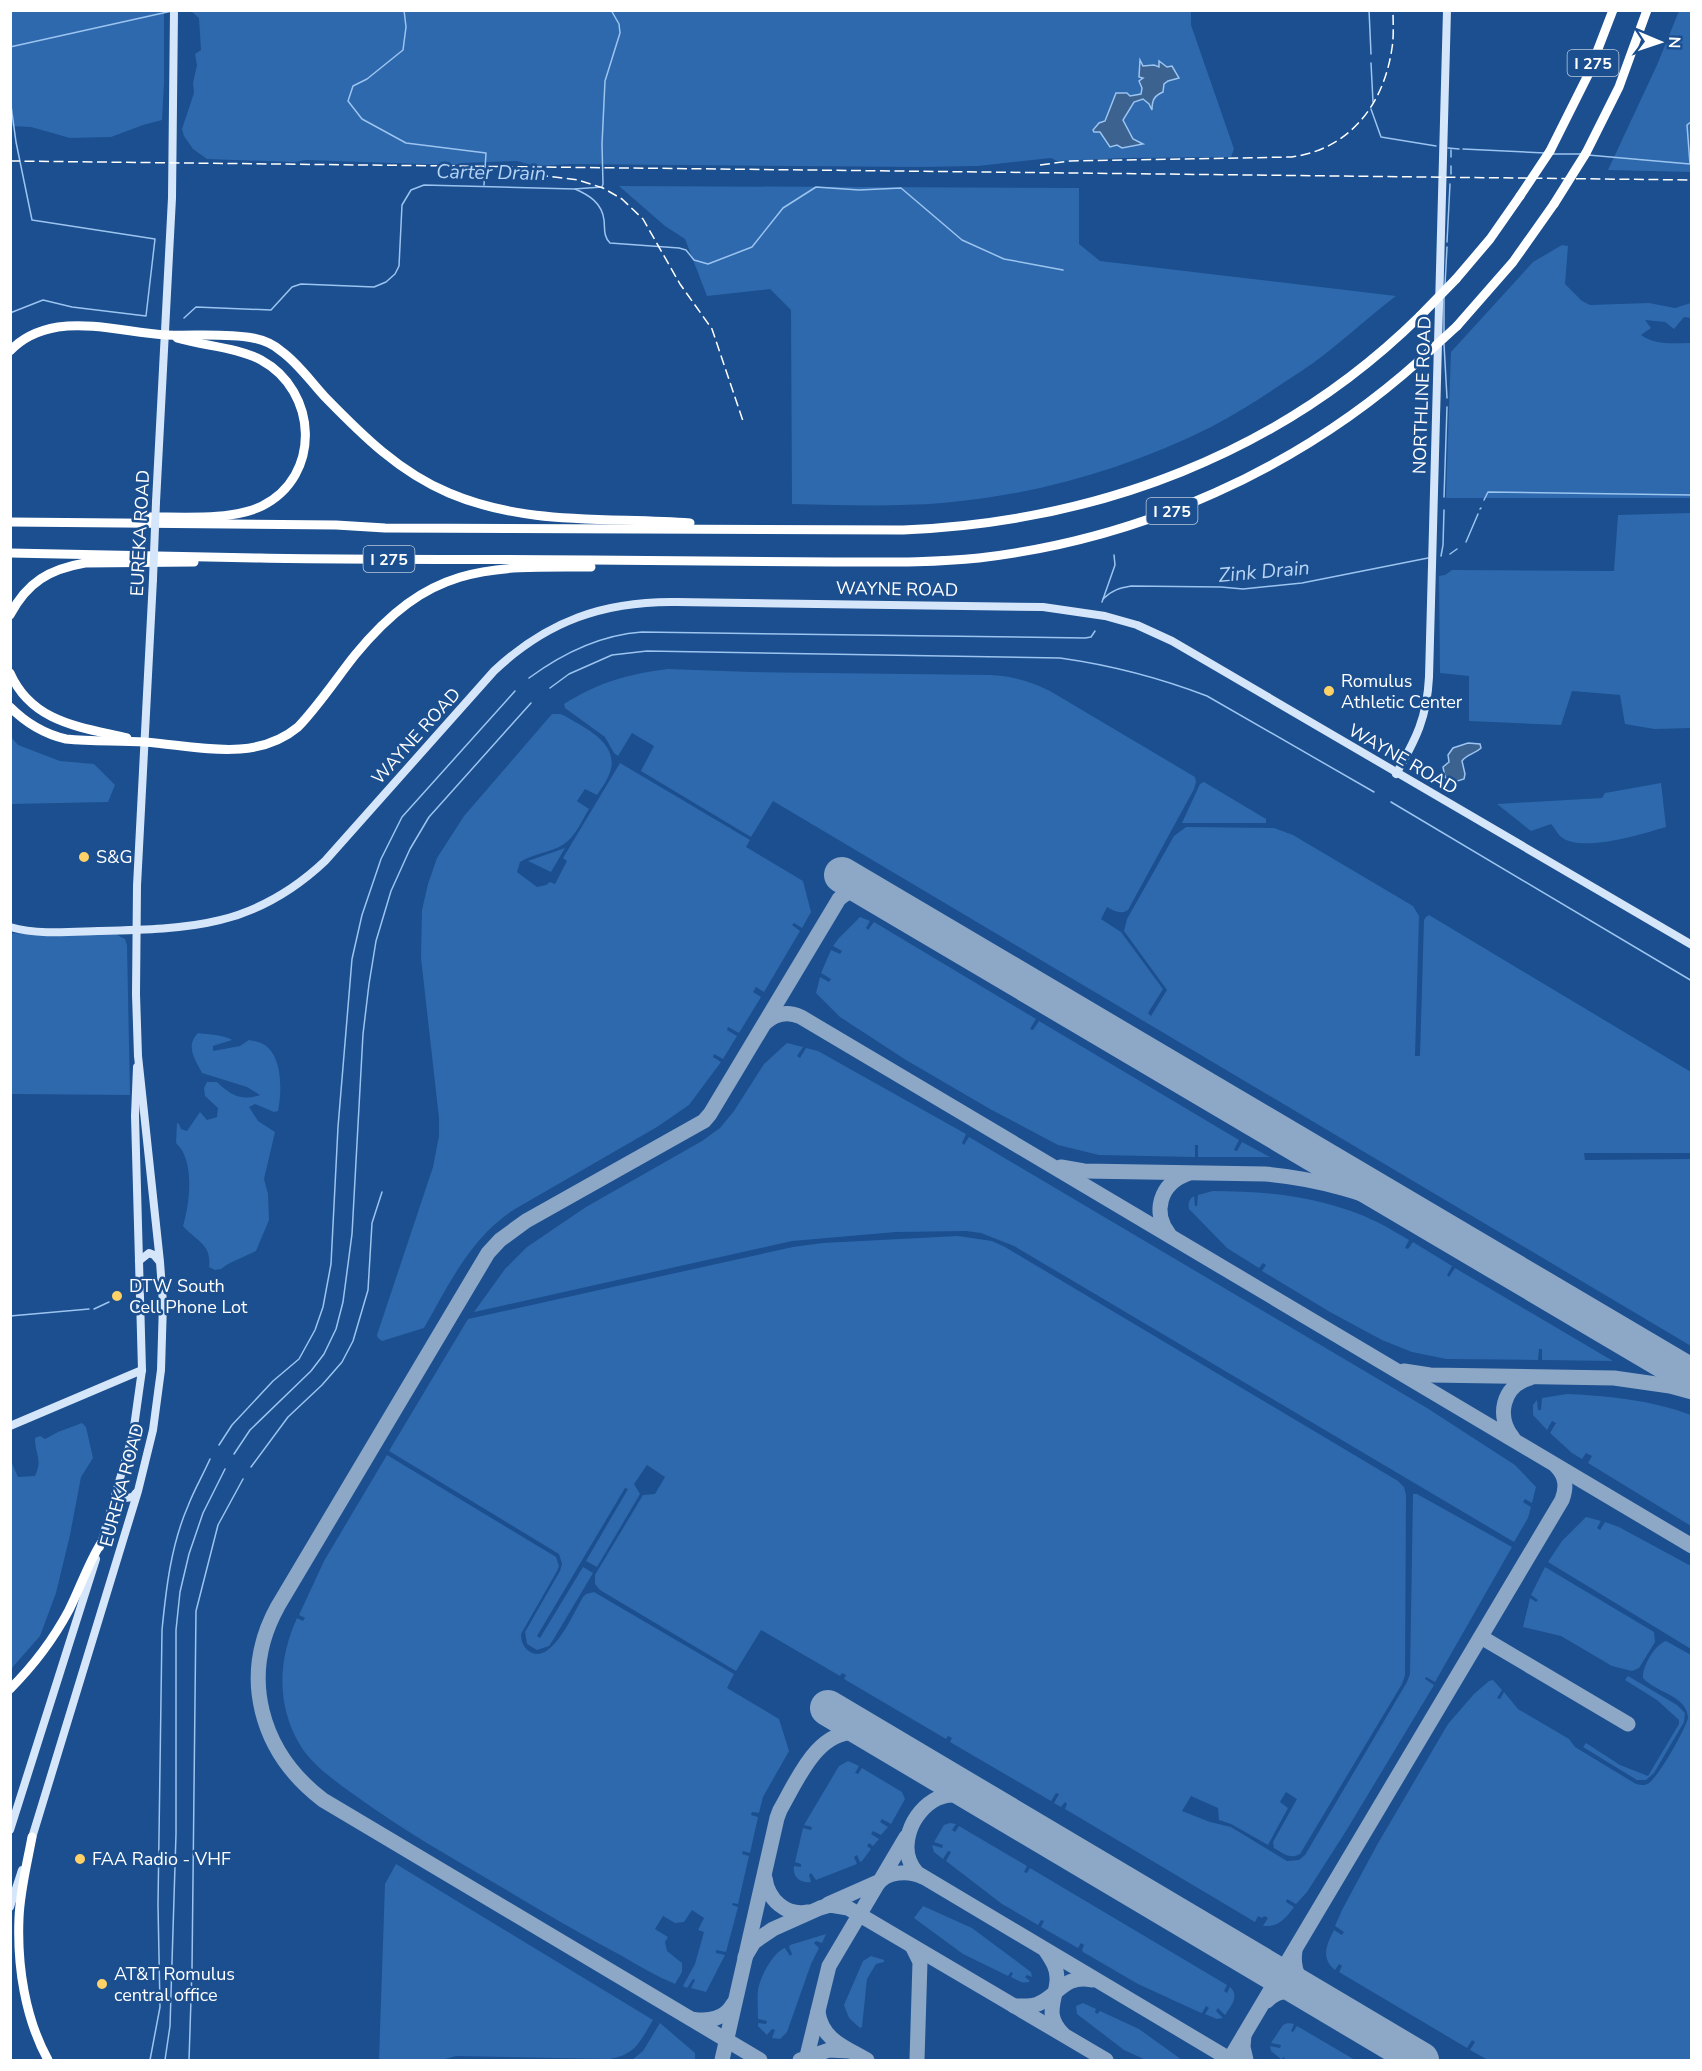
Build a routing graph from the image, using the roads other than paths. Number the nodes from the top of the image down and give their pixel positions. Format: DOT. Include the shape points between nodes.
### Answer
graph roads {
  1 [pos="174,10"];
  2 [pos="1447,10"];
  3 [pos="1613,10"];
  4 [pos="1647,10"];
  5 [pos="166,334"];
  6 [pos="10,351"];
  7 [pos="10,522"];
  8 [pos="49,522"];
  9 [pos="764,530"];
  10 [pos="10,553"];
  11 [pos="260,558"];
  12 [pos="767,562"];
  13 [pos="10,615"];
  14 [pos="10,673"];
  15 [pos="10,707"];
  16 [pos="144,742"];
  17 [pos="1396,774"];
  18 [pos="10,927"];
  19 [pos="136,930"];
  20 [pos="1692,945"];
  21 [pos="138,1056"];
  22 [pos="139,1261"];
  23 [pos="160,1262"];
  24 [pos="142,1370"];
  25 [pos="10,1426"];
  26 [pos="117,1486"];
  27 [pos="138,1491"];
  28 [pos="101,1543"];
  29 [pos="10,1689"];
  30 [pos="10,1830"];
  31 [pos="32,1837"];
  32 [pos="10,1907"];
  33 [pos="48,2061"];
  1 -- 5 [label="main road, EUREKA ROAD" via="173,173"];
  2 -- 17 [label="main road, NORTHLINE ROAD" via="1428,693 1419,730"];
  3 -- 9 [label="highway, I 275, bridge" via="1584,84 1550,151 1490,239 1420,316 1374,358 1310,404 1176,475 1046,514 962,527"];
  4 -- 12 [label="highway, I 275, bridge" via="1619,87 1586,153 1513,262 1457,326 1341,423 1283,459 1207,497 1133,525 1046,547 926,562"];
  5 -- 6 [label="highway" via="60,327 33,334"];
  5 -- 8 [label="highway" via="251,355 289,383 300,401 305,423 302,456 290,482 269,501 222,516"];
  5 -- 9 [label="highway" via="244,337 273,346 390,459 417,477 474,503 545,517"];
  5 -- 16 [label="main road, EUREKA ROAD, bridge"];
  7 -- 8 [label="highway, I 275"];
  8 -- 9 [label="highway, I 275"];
  10 -- 11 [label="highway, I 275"];
  11 -- 12 [label="highway, I 275"];
  11 -- 13 [label="highway" via="69,566 35,583"];
  12 -- 16 [label="highway" via="502,568 475,572 424,592 389,618 302,723 282,738 241,749"];
  14 -- 16 [label="highway" via="23,696 45,714"];
  15 -- 16 [label="highway" via="32,726 55,736"];
  16 -- 19 [label="main road, EUREKA ROAD"];
  17 -- 19 [label="main road, WAYNE ROAD" via="1172,641 1105,616 1021,606 624,604 562,624 502,663 325,861 282,896 216,923"];
  17 -- 20 [label="main road, WAYNE ROAD"];
  18 -- 19 [label="main road, WAYNE ROAD" via="26,932"];
  19 -- 21 [label="main road, EUREKA ROAD"];
  21 -- 22 [label="main road, EUREKA ROAD" via="135,1092"];
  21 -- 23 [label="main road, EUREKA ROAD"];
  22 -- 23 [label="main road" via="151,1253"];
  22 -- 24 [label="main road, EUREKA ROAD"];
  23 -- 27 [label="main road, EUREKA ROAD" via="161,1370"];
  24 -- 25 [label="main road"];
  24 -- 26 [label="main road, EUREKA ROAD" via="134,1426"];
  26 -- 27 [label="main road" via="125,1498"];
  26 -- 28 [label="main road, EUREKA ROAD"];
  27 -- 31 [label="main road, EUREKA ROAD"];
  28 -- 29 [label="highway" via="57,1632"];
  28 -- 30 [label="main road, EUREKA ROAD"];
  31 -- 32 [label="main road, EUREKA ROAD"];
  31 -- 33 [label="highway" via="21,1890 19,1950 27,2006"];
}
